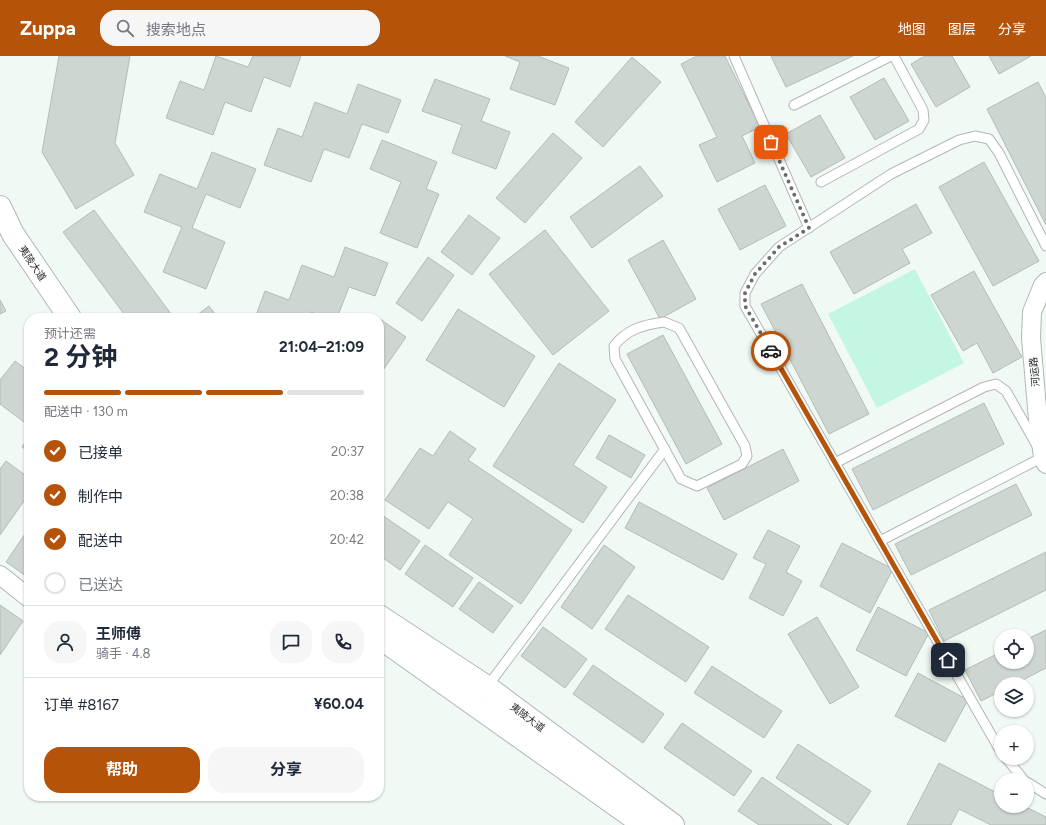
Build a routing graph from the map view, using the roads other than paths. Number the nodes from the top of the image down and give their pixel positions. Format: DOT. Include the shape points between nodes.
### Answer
graph roads {
  1 [pos="734,56"];
  2 [pos="891,56"];
  3 [pos="894,56"];
  4 [pos="794,105"];
  5 [pos="821,182"];
  6 [pos="0,206"];
  7 [pos="809,228"];
  8 [pos="0,237"];
  9 [pos="1046,246"];
  10 [pos="1046,282"];
  11 [pos="51,313"];
  12 [pos="67,313"];
  13 [pos="665,449"];
  14 [pos="1045,460"];
  15 [pos="835,463"];
  16 [pos="880,541"];
  17 [pos="0,575"];
  18 [pos="24,594"];
  19 [pos="384,619"];
  20 [pos="384,641"];
  21 [pos="487,687"];
  22 [pos="994,740"];
  23 [pos="1012,765"];
  24 [pos="1018,773"];
  25 [pos="1034,786"];
  26 [pos="1046,794"];
  27 [pos="644,825"];
  28 [pos="673,825"];
  1 -- 7 [label="lane"];
  2 -- 4 [label="lane"];
  3 -- 5 [label="lane" via="923,110 924,120 919,128"];
  6 -- 12 [label="main road, 夷陵大道" via="13,234"];
  7 -- 9 [label="lane" via="891,174 958,140 975,136 989,139 999,152"];
  7 -- 15 [label="lane" via="779,247 755,274 745,293 745,306"];
  8 -- 11 [label="main road, 夷陵大道"];
  10 -- 14 [label="street, 河运路" via="1032,312 1031,338 1038,420"];
  13 -- 13 [label="lane" via="682,479 697,486 742,464 747,456 745,446 679,328 664,322 642,326 621,337 614,346 615,359"];
  13 -- 21 [label="lane"];
  14 -- 15 [label="lane" via="1006,391 996,384 984,387"];
  14 -- 16 [label="lane"];
  15 -- 16 [label="lane"];
  16 -- 22 [label="lane"];
  17 -- 18 [label="street"];
  19 -- 21 [label="main road, 夷陵大道"];
  20 -- 27 [label="main road, 夷陵大道"];
  21 -- 28 [label="main road, 夷陵大道"];
  23 -- 24 [label="lane"];
  25 -- 26 [label="lane"];
}
